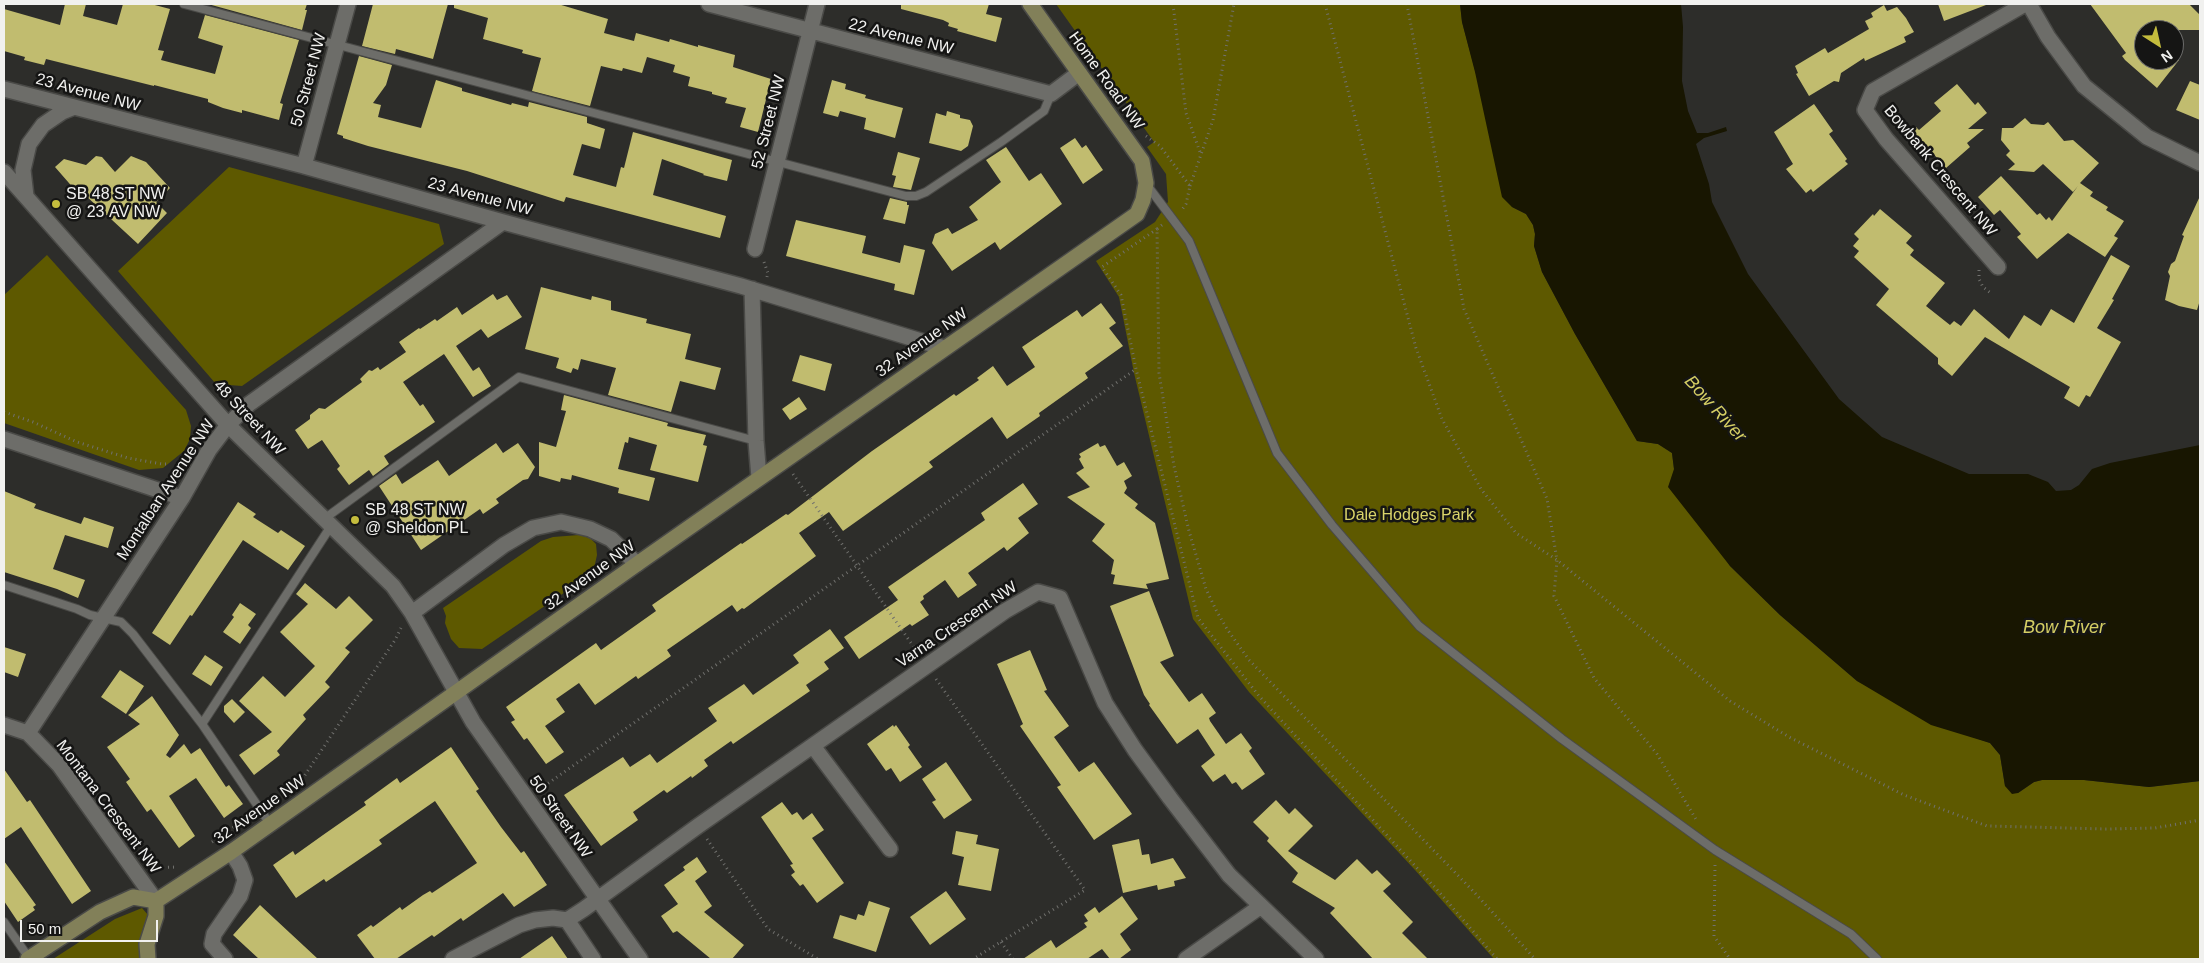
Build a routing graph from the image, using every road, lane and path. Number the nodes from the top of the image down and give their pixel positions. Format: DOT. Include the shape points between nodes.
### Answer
graph roads {
  1 [pos="184,4"];
  2 [pos="348,4"];
  3 [pos="709,4"];
  4 [pos="817,4"];
  5 [pos="1030,4"];
  6 [pos="1173,4"];
  7 [pos="1234,4"];
  8 [pos="1325,4"];
  9 [pos="1407,4"];
  10 [pos="2027,4"];
  11 [pos="809,32"];
  12 [pos="337,45"];
  13 [pos="1079,73"];
  14 [pos="4,89"];
  15 [pos="1051,94"];
  16 [pos="72,108"];
  17 [pos="1200,153"];
  18 [pos="778,160"];
  19 [pos="2200,163"];
  20 [pos="304,166"];
  21 [pos="4,172"];
  22 [pos="1146,183"];
  23 [pos="1190,186"];
  24 [pos="26,196"];
  25 [pos="1171,219"];
  26 [pos="503,222"];
  27 [pos="1157,228"];
  28 [pos="754,249"];
  29 [pos="1998,267"];
  30 [pos="1979,268"];
  31 [pos="752,289"];
  32 [pos="1992,294"];
  33 [pos="944,348"];
  34 [pos="1136,369"];
  35 [pos="4,412"];
  36 [pos="228,425"];
  37 [pos="4,438"];
  38 [pos="756,441"];
  39 [pos="784,461"];
  40 [pos="170,464"];
  41 [pos="759,478"];
  42 [pos="182,498"];
  43 [pos="328,523"];
  44 [pos="1557,560"];
  45 [pos="637,564"];
  46 [pos="857,566"];
  47 [pos="4,585"];
  48 [pos="412,613"];
  49 [pos="104,618"];
  50 [pos="927,666"];
  51 [pos="456,693"];
  52 [pos="202,724"];
  53 [pos="4,725"];
  54 [pos="28,733"];
  55 [pos="813,746"];
  56 [pos="523,796"];
  57 [pos="260,809"];
  58 [pos="2200,820"];
  59 [pos="270,824"];
  60 [pos="698,826"];
  61 [pos="1701,826"];
  62 [pos="208,846"];
  63 [pos="890,848"];
  64 [pos="1715,850"];
  65 [pos="230,852"];
  66 [pos="178,867"];
  67 [pos="152,869"];
  68 [pos="597,899"];
  69 [pos="156,900"];
  70 [pos="1261,906"];
  71 [pos="567,920"];
  72 [pos="4,922"];
  73 [pos="1001,942"];
  74 [pos="29,959"];
  75 [pos="148,959"];
  76 [pos="225,959"];
  77 [pos="453,959"];
  78 [pos="593,959"];
  79 [pos="640,959"];
  80 [pos="818,959"];
  81 [pos="973,959"];
  82 [pos="1013,959"];
  83 [pos="1186,959"];
  84 [pos="1316,959"];
  85 [pos="1497,959"];
  86 [pos="1535,959"];
  87 [pos="1730,959"];
  88 [pos="1877,959"];
  1 -- 12 [label="lane"];
  2 -- 12 [label="street, 50 Street NW"];
  3 -- 11 [label="street, 22 Avenue NW"];
  4 -- 11 [label="street, 52 Street NW"];
  5 -- 13 [label="street, Home Road NW"];
  6 -- 17 [label="path" via="1186,113"];
  7 -- 17 [label="path" via="1213,120"];
  8 -- 44 [label="path" via="1416,348 1442,419 1481,489 1516,533"];
  9 -- 44 [label="path" via="1464,309 1547,499"];
  10 -- 19 [label="street" via="2084,86 2147,138"];
  10 -- 29 [label="street, Bowbank Crescent NW" via="1872,91 1865,110 1886,139"];
  11 -- 15 [label="street, 22 Avenue NW"];
  11 -- 18 [label="street, 52 Street NW"];
  12 -- 18 [label="lane"];
  12 -- 20 [label="street, 50 Street NW"];
  13 -- 15 [label="street"];
  13 -- 22 [label="street, Home Road NW" via="1142,161"];
  14 -- 16 [label="street, 23 Avenue NW"];
  15 -- 18 [label="lane" via="1044,111 916,196 906,196"];
  16 -- 20 [label="street, 23 Avenue NW"];
  16 -- 24 [label="street" via="43,125 29,144 23,170"];
  17 -- 23 [label="path"];
  18 -- 28 [label="street, 52 Street NW"];
  20 -- 26 [label="street, 23 Avenue NW"];
  21 -- 24 [label="street, 48 Street NW"];
  22 -- 25 [label="lane"];
  22 -- 33 [label="street, 32 Avenue NW" via="1137,214"];
  24 -- 36 [label="street, 48 Street NW"];
  25 -- 27 [label="path"];
  25 -- 64 [label="lane" via="1189,241 1277,453 1332,525 1419,626 1562,739"];
  26 -- 31 [label="street, 23 Avenue NW"];
  26 -- 36 [label="street, Montalban Avenue NW" via="249,404"];
  27 -- 34 [label="path" via="1102,267 1121,295"];
  27 -- 86 [label="path" via="1160,382 1189,531 1206,589 1216,610 1249,660"];
  28 -- 31 [label="path" via="768,273 766,282"];
  30 -- 32 [label="path" via="1979,279"];
  31 -- 33 [label="street, 23 Avenue NW"];
  31 -- 38 [label="street"];
  33 -- 39 [label="street, 32 Avenue NW"];
  34 -- 46 [label="path"];
  34 -- 85 [label="path" via="1198,618 1259,696"];
  35 -- 40 [label="path" via="77,442 128,458"];
  36 -- 42 [label="street, Montalban Avenue NW" via="209,450"];
  36 -- 43 [label="street, 48 Street NW"];
  37 -- 42 [label="street"];
  38 -- 41 [label="street"];
  38 -- 43 [label="lane" via="519,377"];
  39 -- 41 [label="street, 32 Avenue NW"];
  39 -- 46 [label="path"];
  41 -- 45 [label="street, 32 Avenue NW"];
  42 -- 49 [label="street, Montalban Avenue NW"];
  43 -- 48 [label="street, 48 Street NW" via="393,586"];
  43 -- 52 [label="lane"];
  44 -- 58 [label="path" via="1730,701 1789,737 1904,795 1987,826 2156,828"];
  44 -- 61 [label="path" via="1554,596 1594,678 1656,754"];
  45 -- 48 [label="street" via="610,539 590,529 561,522 533,528 504,545"];
  45 -- 51 [label="street, 32 Avenue NW"];
  46 -- 50 [label="path"];
  46 -- 56 [label="path" via="540,789"];
  47 -- 49 [label="lane"];
  48 -- 51 [label="street, 48 Street NW"];
  48 -- 57 [label="path" via="303,778"];
  49 -- 52 [label="lane" via="121,622 133,634"];
  49 -- 54 [label="street, Montalban Avenue NW"];
  50 -- 55 [label="street, Varna Crescent NW"];
  50 -- 70 [label="street, Varna Crescent NW" via="1038,592 1060,598 1105,703 1135,750 1229,875"];
  50 -- 73 [label="path" via="1085,890"];
  51 -- 56 [label="street, 50 Street NW"];
  51 -- 59 [label="street, 32 Avenue NW"];
  52 -- 57 [label="lane"];
  53 -- 54 [label="street, Montana Crescent NW"];
  54 -- 69 [label="street, Montana Crescent NW" via="59,765"];
  55 -- 60 [label="street, Varna Crescent NW"];
  55 -- 63 [label="street"];
  56 -- 68 [label="street, 50 Street NW"];
  57 -- 59 [label="lane"];
  57 -- 62 [label="path"];
  59 -- 65 [label="street, 32 Avenue NW"];
  60 -- 68 [label="street, Varna Crescent NW"];
  60 -- 80 [label="path" via="768,929"];
  64 -- 87 [label="path" via="1714,936"];
  64 -- 88 [label="lane" via="1851,934"];
  65 -- 69 [label="street, 32 Avenue NW"];
  65 -- 76 [label="street" via="245,880 240,896 214,934 212,944"];
  66 -- 67 [label="path"];
  68 -- 71 [label="street, Varna Crescent NW"];
  68 -- 79 [label="street, 50 Street NW"];
  69 -- 74 [label="street" via="132,897 100,912"];
  69 -- 75 [label="street" via="156,916 147,944"];
  70 -- 83 [label="street"];
  70 -- 84 [label="street"];
  71 -- 77 [label="street" via="553,918 519,925"];
  71 -- 78 [label="street"];
  72 -- 74 [label="lane"];
  73 -- 81 [label="path"];
  73 -- 82 [label="path"];
}
